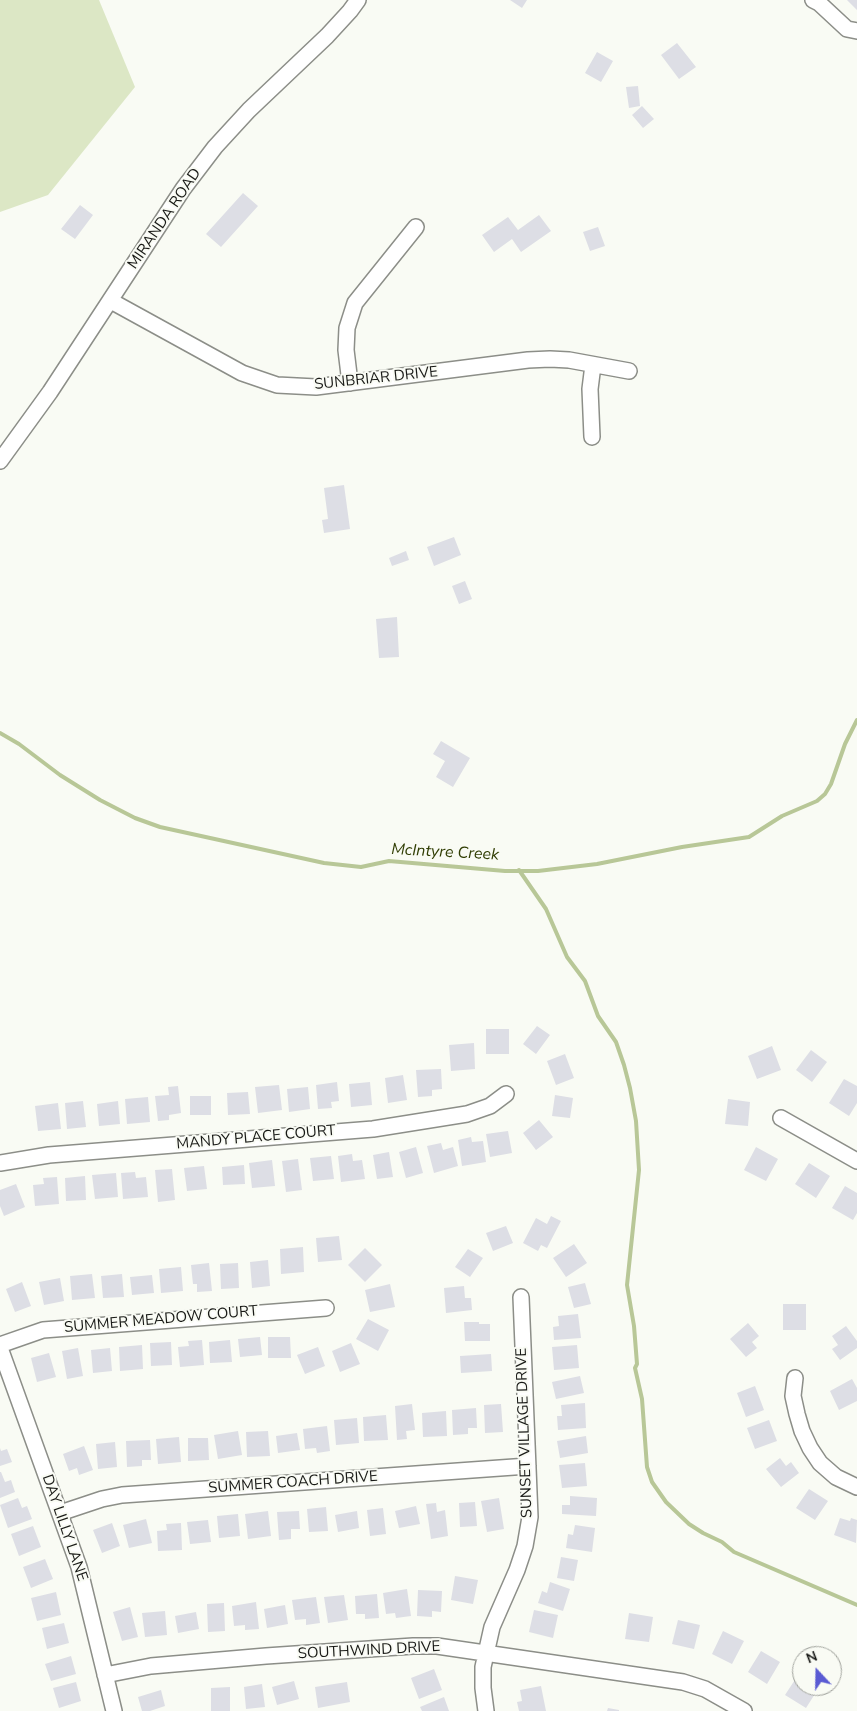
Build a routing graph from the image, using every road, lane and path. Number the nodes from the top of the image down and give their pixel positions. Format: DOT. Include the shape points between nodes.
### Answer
graph roads {
  1 [pos="358,0"];
  2 [pos="814,0"];
  3 [pos="857,31"];
  4 [pos="416,227"];
  5 [pos="111,301"];
  6 [pos="593,364"];
  7 [pos="629,371"];
  8 [pos="350,383"];
  9 [pos="592,437"];
  10 [pos="0,461"];
  11 [pos="506,1094"];
  12 [pos="781,1118"];
  13 [pos="857,1160"];
  14 [pos="0,1163"];
  15 [pos="521,1297"];
  16 [pos="326,1308"];
  17 [pos="0,1347"];
  18 [pos="794,1378"];
  19 [pos="528,1466"];
  20 [pos="857,1487"];
  21 [pos="60,1513"];
  22 [pos="486,1652"];
  23 [pos="105,1675"];
  24 [pos="114,1711"];
  25 [pos="486,1711"];
  26 [pos="744,1711"];
  1 -- 5 [label="street, MIRANDA ROAD" via="327,36 215,147 183,189"];
  2 -- 3 [label="street" via="846,29"];
  4 -- 8 [label="street" via="355,303 347,328"];
  5 -- 8 [label="street, SUNBRIAR DRIVE" via="242,373 277,385 316,387"];
  5 -- 10 [label="street, MIRANDA ROAD"];
  6 -- 7 [label="street, SUNBRIAR DRIVE"];
  6 -- 8 [label="street, SUNBRIAR DRIVE" via="569,360 528,360"];
  6 -- 9 [label="street" via="590,389"];
  11 -- 14 [label="street, MANDY PLACE COURT" via="490,1106 467,1114 373,1129 49,1155"];
  12 -- 13 [label="street"];
  15 -- 19 [label="street, SUNSET VILLAGE DRIVE"];
  16 -- 17 [label="street, SUMMER MEADOW COURT" via="44,1330"];
  17 -- 21 [label="street, DAY LILLY LANE"];
  18 -- 20 [label="street" via="796,1414 810,1448 820,1463 836,1477"];
  19 -- 21 [label="street, SUMMER COACH DRIVE" via="122,1495"];
  19 -- 22 [label="street, SUNSET VILLAGE DRIVE" via="530,1517 525,1546 492,1627"];
  21 -- 23 [label="street, DAY LILLY LANE" via="84,1585"];
  22 -- 23 [label="street, SOUTHWIND DRIVE" via="413,1646 151,1666"];
  22 -- 25 [label="street, SUNSET VILLAGE DRIVE" via="482,1688"];
  22 -- 26 [label="street, SOUTHWIND DRIVE" via="683,1682 705,1689"];
  23 -- 24 [label="street, DAY LILLY LANE"];
}
